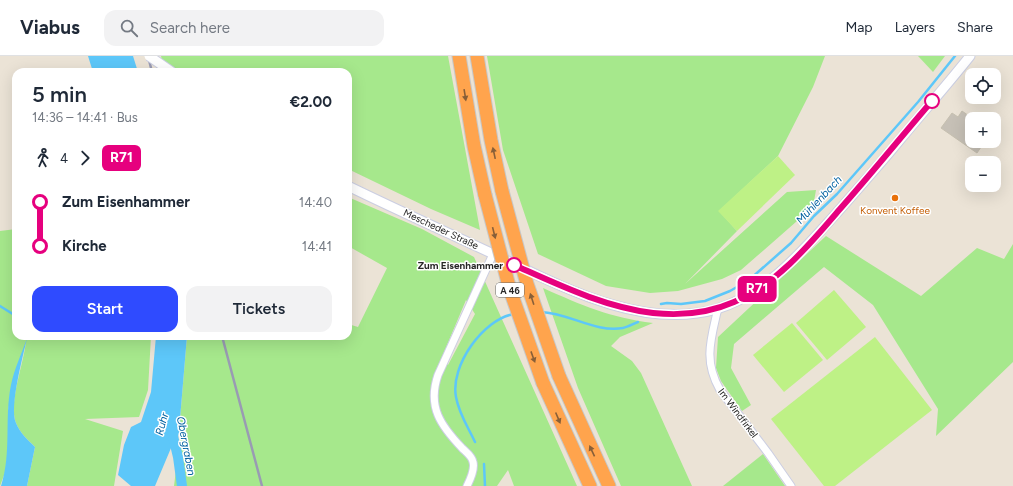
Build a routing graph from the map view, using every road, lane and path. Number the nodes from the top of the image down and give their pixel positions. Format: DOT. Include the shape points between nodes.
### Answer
graph roads {
  1 [pos="149,56"];
  2 [pos="459,56"];
  3 [pos="477,56"];
  4 [pos="970,56"];
  5 [pos="166,68"];
  6 [pos="352,188"];
  7 [pos="493,254"];
  8 [pos="718,308"];
  9 [pos="467,486"];
  10 [pos="590,486"];
  11 [pos="609,486"];
  12 [pos="791,486"];
  1 -- 5 [label="street, bridge"];
  2 -- 10 [label="highway, A 46, one-way, bridge" via="474,146 510,290 543,383"];
  11 -- 3 [label="highway, A 46, one-way, bridge" via="559,376 527,284 502,191"];
  4 -- 8 [label="street, Mescheder Straße" via="821,231 779,273 752,292"];
  6 -- 7 [label="street, Mescheder Straße"];
  7 -- 8 [label="street, Mescheder Straße" via="570,290 621,307 673,314 696,313"];
  7 -- 9 [label="street" via="438,376 434,392 438,418 474,462"];
  8 -- 12 [label="street, Im Windfirkel" via="709,354 714,381"];
}
